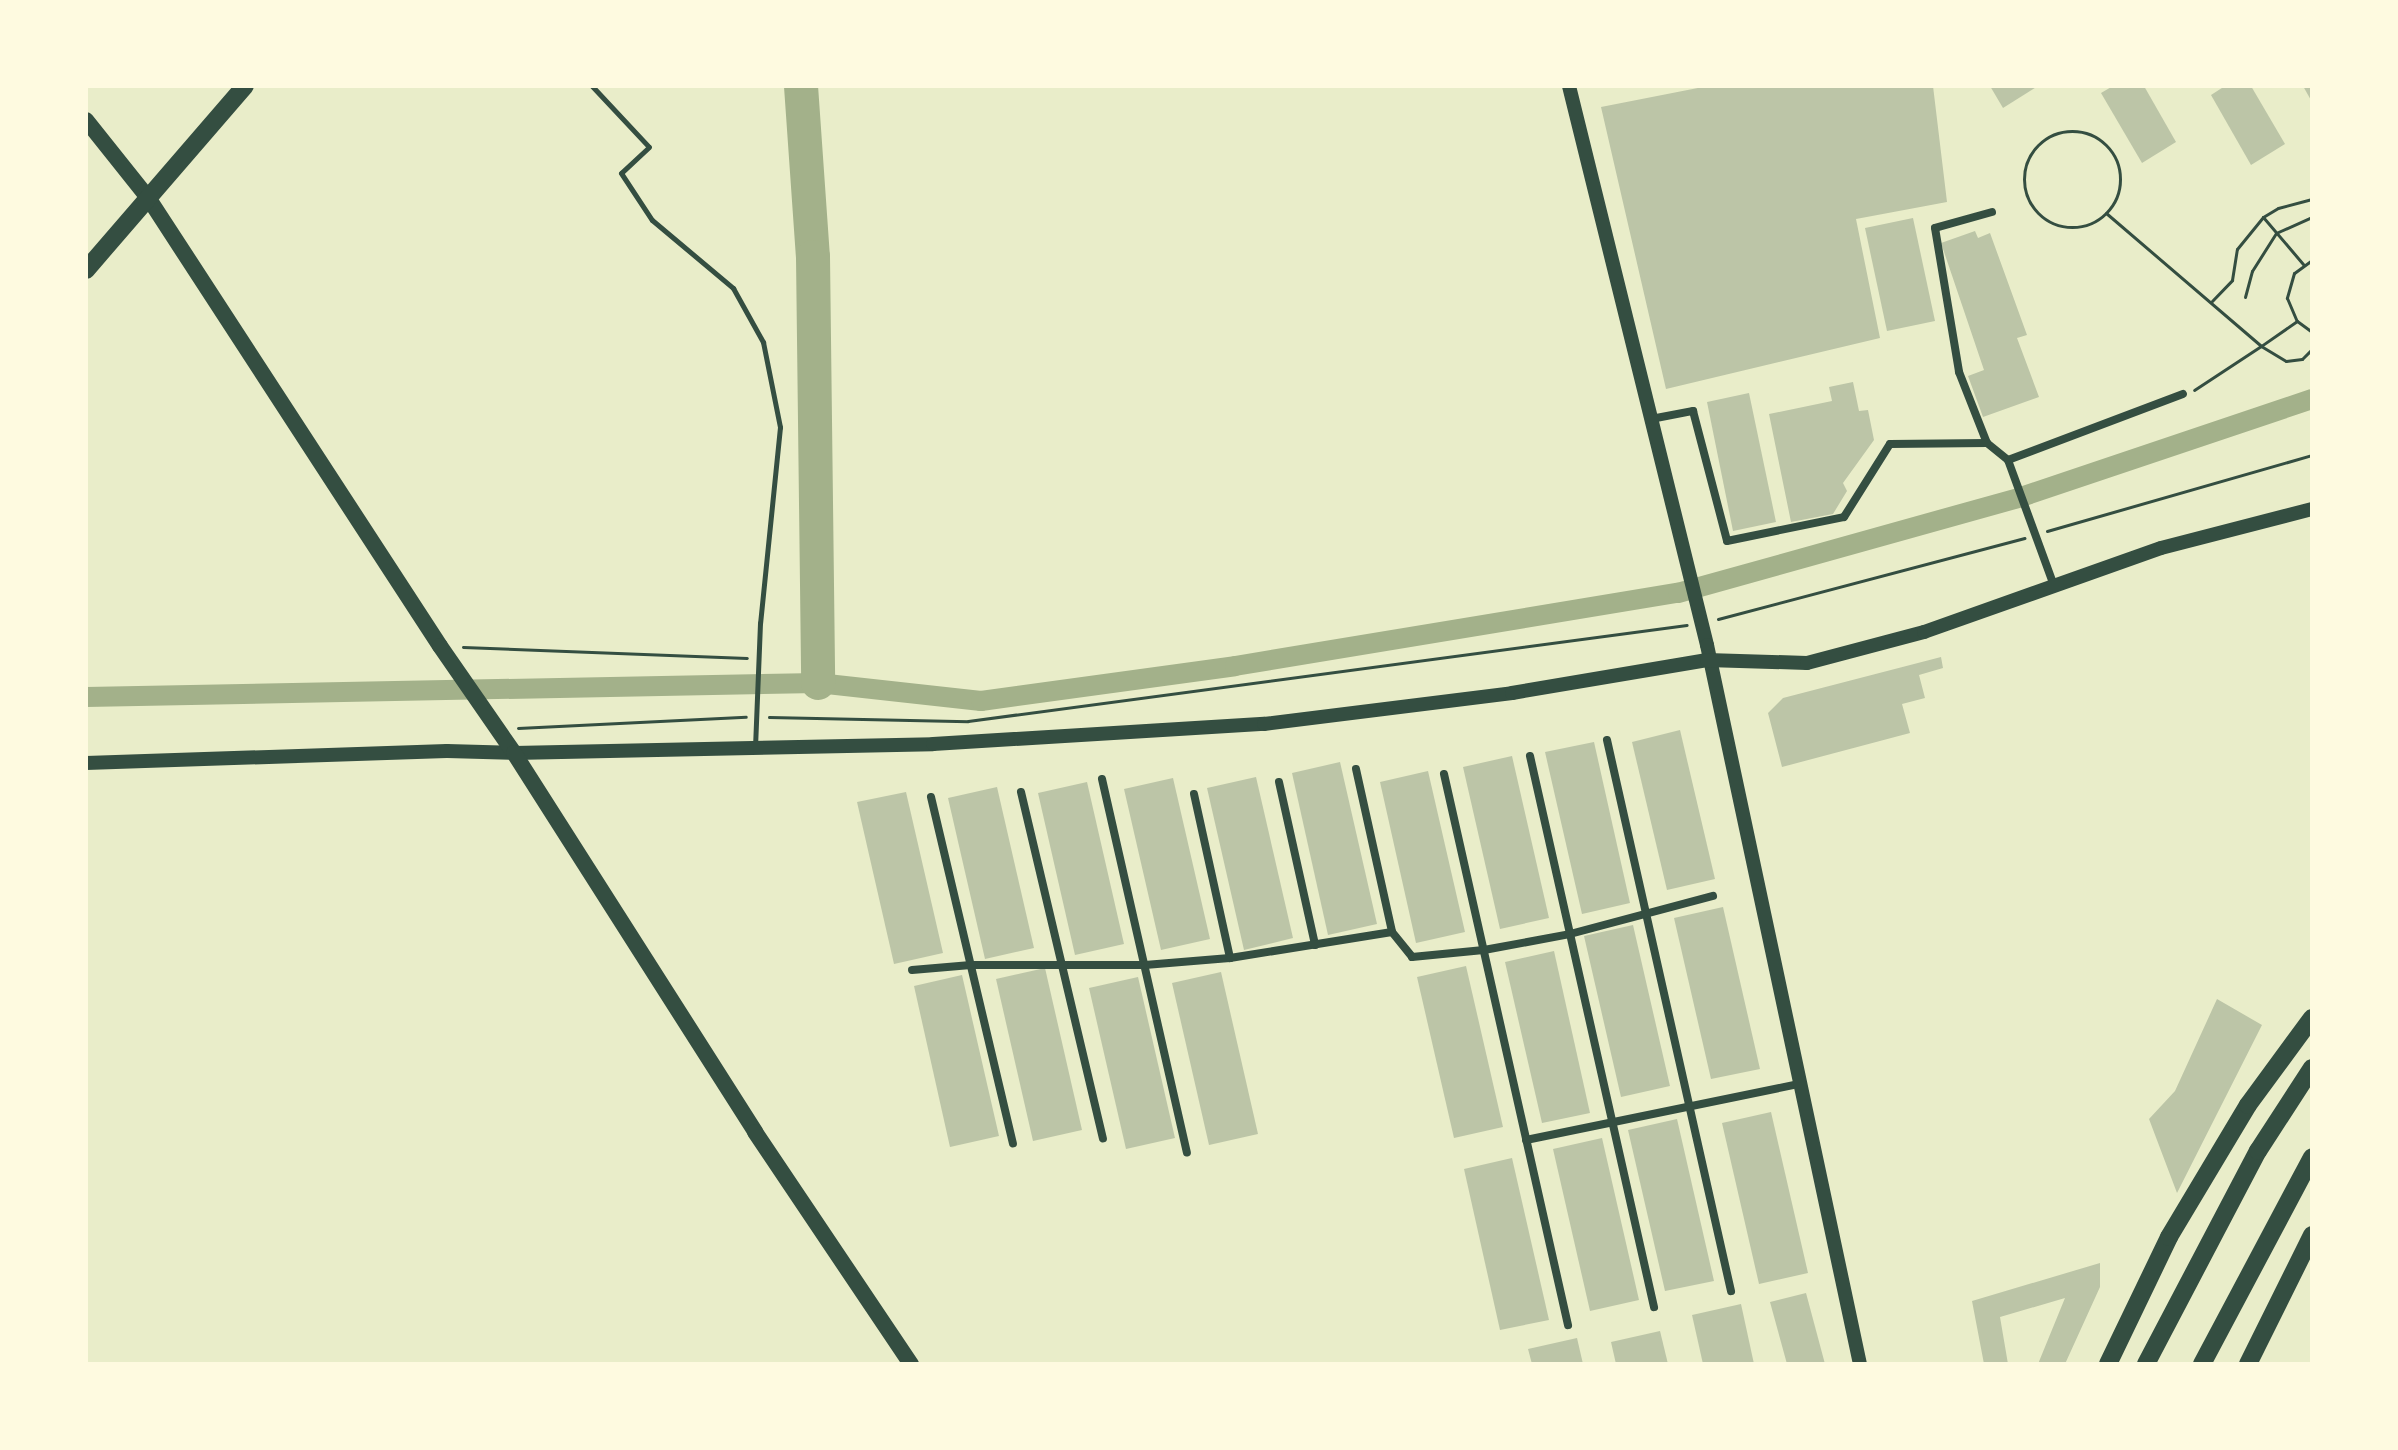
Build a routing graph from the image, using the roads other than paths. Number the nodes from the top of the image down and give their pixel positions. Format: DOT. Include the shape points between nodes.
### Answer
graph roads {
  1 [pos="245,86"];
  2 [pos="592,86"];
  3 [pos="1569,86"];
  4 [pos="86,120"];
  5 [pos="149,199"];
  6 [pos="1992,212"];
  7 [pos="86,270"];
  8 [pos="2183,394"];
  9 [pos="1650,419"];
  10 [pos="1987,443"];
  11 [pos="2008,460"];
  12 [pos="2312,509"];
  13 [pos="2054,586"];
  14 [pos="1707,660"];
  15 [pos="1607,740"];
  16 [pos="755,748"];
  17 [pos="514,753"];
  18 [pos="1530,756"];
  19 [pos="86,763"];
  20 [pos="1356,769"];
  21 [pos="1444,774"];
  22 [pos="1102,779"];
  23 [pos="1279,782"];
  24 [pos="1021,792"];
  25 [pos="1194,794"];
  26 [pos="931,797"];
  27 [pos="1713,896"];
  28 [pos="1646,912"];
  29 [pos="1392,932"];
  30 [pos="1570,934"];
  31 [pos="1315,945"];
  32 [pos="1484,950"];
  33 [pos="1230,958"];
  34 [pos="1062,964"];
  35 [pos="971,965"];
  36 [pos="1145,965"];
  37 [pos="912,970"];
  38 [pos="2312,1018"];
  39 [pos="2312,1068"];
  40 [pos="1800,1084"];
  41 [pos="1689,1105"];
  42 [pos="1612,1121"];
  43 [pos="1103,1138"];
  44 [pos="1526,1140"];
  45 [pos="1013,1143"];
  46 [pos="1187,1152"];
  47 [pos="2312,1157"];
  48 [pos="2312,1235"];
  49 [pos="1731,1291"];
  50 [pos="1654,1307"];
  51 [pos="1568,1325"];
  52 [pos="911,1364"];
  53 [pos="1860,1364"];
  54 [pos="2108,1364"];
  55 [pos="2146,1364"];
  56 [pos="2202,1364"];
  57 [pos="2248,1364"];
  1 -- 5 [label="main road"];
  2 -- 16 [label="lane" via="649,147 621,173 652,220 733,288 763,342 780,427 756,658"];
  3 -- 9 [label="street"];
  4 -- 5 [label="main road"];
  5 -- 7 [label="main road"];
  5 -- 17 [label="main road"];
  6 -- 10 [label="street" via="1935,228 1959,372"];
  8 -- 11 [label="street"];
  9 -- 10 [label="street" via="1693,411 1727,541 1844,517 1890,444"];
  9 -- 14 [label="street"];
  10 -- 11 [label="street"];
  11 -- 13 [label="street"];
  12 -- 13 [label="street" via="2161,548"];
  13 -- 14 [label="street" via="1924,632 1807,663"];
  14 -- 16 [label="street" via="1512,693 1264,724 933,744"];
  14 -- 40 [label="street"];
  15 -- 28 [label="street"];
  16 -- 17 [label="street"];
  17 -- 19 [label="street"];
  17 -- 52 [label="main road" via="755,1132"];
  18 -- 30 [label="street"];
  20 -- 29 [label="street"];
  21 -- 32 [label="street"];
  22 -- 36 [label="street"];
  23 -- 31 [label="street"];
  24 -- 34 [label="street"];
  25 -- 33 [label="street"];
  26 -- 35 [label="street"];
  27 -- 28 [label="street"];
  28 -- 30 [label="street"];
  28 -- 41 [label="street"];
  29 -- 31 [label="street"];
  29 -- 32 [label="street" via="1412,957"];
  30 -- 32 [label="street"];
  30 -- 42 [label="street"];
  31 -- 33 [label="street"];
  32 -- 44 [label="street"];
  33 -- 36 [label="street"];
  34 -- 35 [label="street"];
  34 -- 36 [label="street"];
  34 -- 43 [label="street"];
  35 -- 37 [label="street"];
  35 -- 45 [label="street"];
  36 -- 46 [label="street"];
  38 -- 54 [label="main road" via="2248,1105 2169,1237"];
  39 -- 55 [label="main road" via="2258,1151"];
  40 -- 41 [label="street"];
  40 -- 53 [label="street"];
  41 -- 42 [label="street"];
  41 -- 49 [label="street"];
  42 -- 44 [label="street"];
  42 -- 50 [label="street"];
  44 -- 51 [label="street"];
  47 -- 56 [label="main road"];
  48 -- 57 [label="main road"];
}
